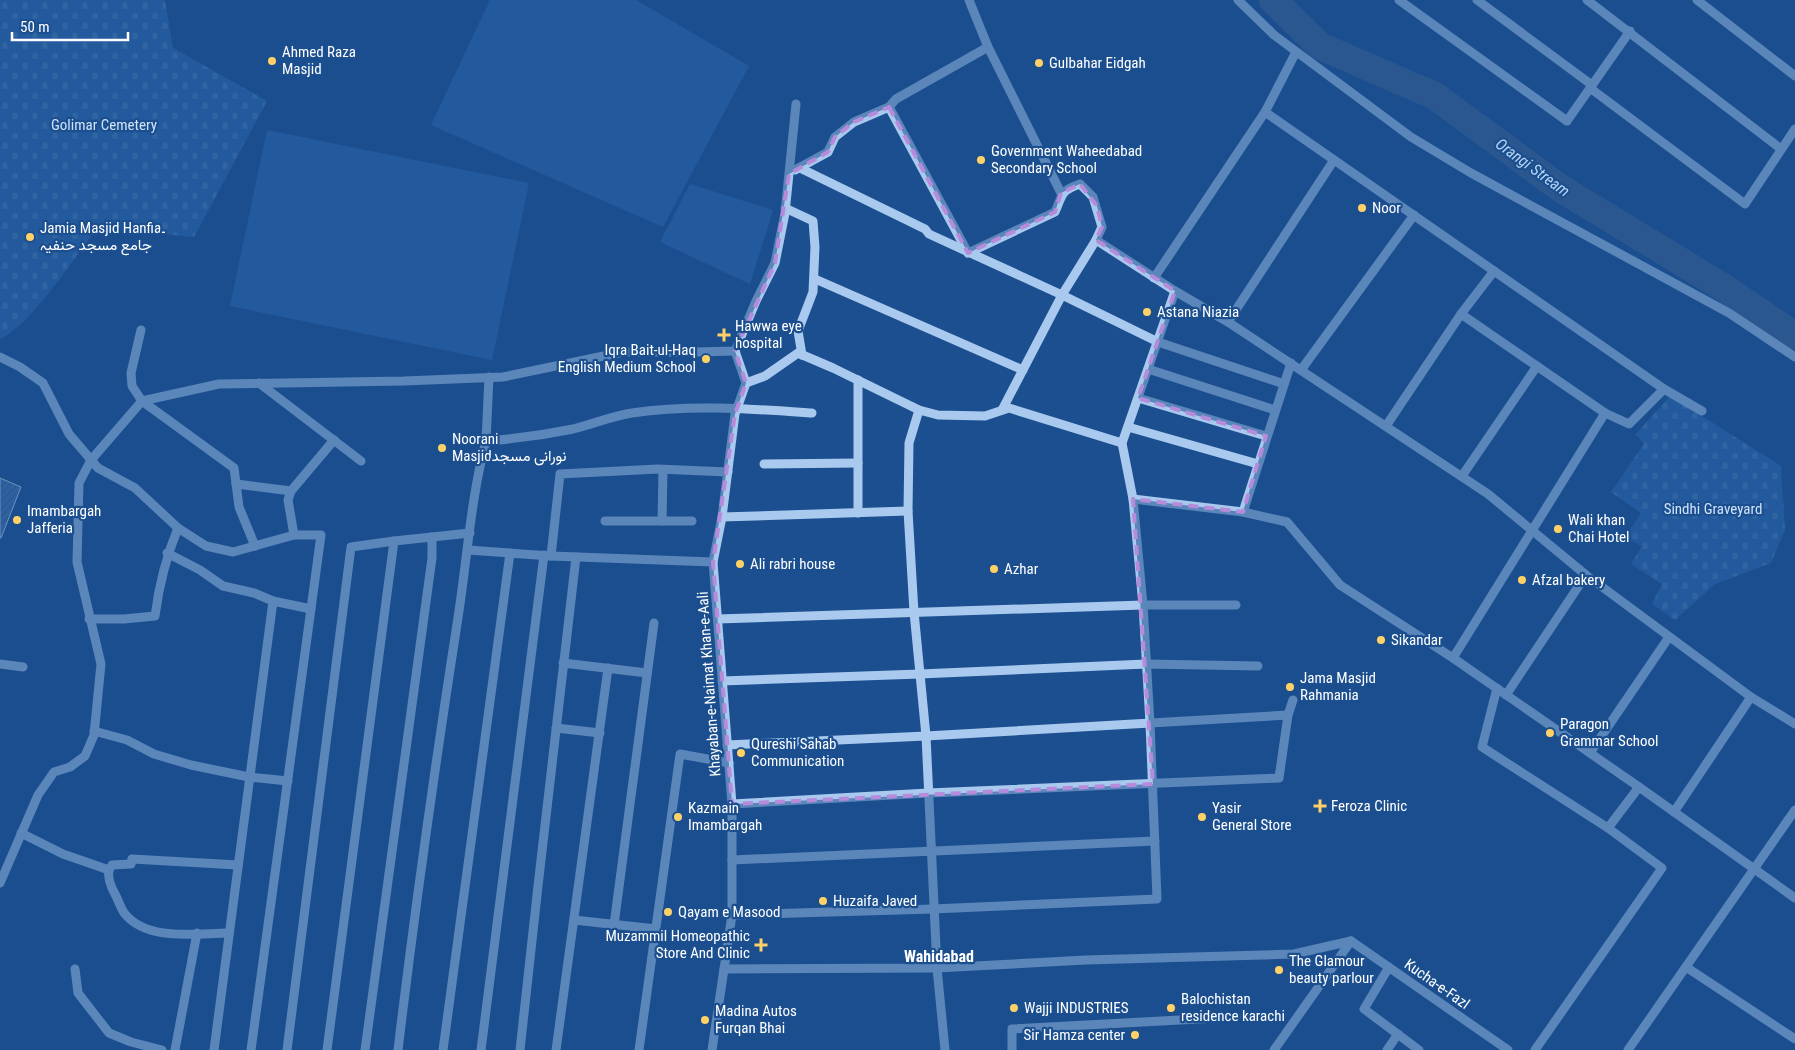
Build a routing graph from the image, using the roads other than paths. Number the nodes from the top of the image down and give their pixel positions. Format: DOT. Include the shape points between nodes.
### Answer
graph roads {
  1 [pos="969,0"];
  2 [pos="1238,0"];
  3 [pos="1399,0"];
  4 [pos="1477,0"];
  5 [pos="1587,0"];
  6 [pos="1696,0"];
  7 [pos="1630,31"];
  8 [pos="988,47"];
  9 [pos="1296,52"];
  10 [pos="1795,76"];
  11 [pos="1591,87"];
  12 [pos="796,104"];
  13 [pos="890,107"];
  14 [pos="1265,112"];
  15 [pos="1795,130"];
  16 [pos="1781,149"];
  17 [pos="1334,160"];
  18 [pos="800,168"];
  19 [pos="789,174"];
  20 [pos="1061,193"];
  21 [pos="785,208"];
  22 [pos="1414,215"];
  23 [pos="1096,240"];
  24 [pos="968,253"];
  25 [pos="1494,270"];
  26 [pos="1154,278"];
  27 [pos="814,279"];
  28 [pos="1174,291"];
  29 [pos="1062,295"];
  30 [pos="1461,314"];
  31 [pos="1228,322"];
  32 [pos="141,330"];
  33 [pos="1158,342"];
  34 [pos="735,351"];
  35 [pos="802,355"];
  36 [pos="0,357"];
  37 [pos="1795,357"];
  38 [pos="1291,363"];
  39 [pos="1537,366"];
  40 [pos="1148,369"];
  41 [pos="1023,370"];
  42 [pos="1301,370"];
  43 [pos="489,377"];
  44 [pos="858,380"];
  45 [pos="259,383"];
  46 [pos="746,383"];
  47 [pos="1284,384"];
  48 [pos="1664,389"];
  49 [pos="1138,398"];
  50 [pos="142,401"];
  51 [pos="737,408"];
  52 [pos="919,410"];
  53 [pos="1002,410"];
  54 [pos="1275,410"];
  55 [pos="1702,411"];
  56 [pos="812,412"];
  57 [pos="1605,413"];
  58 [pos="1386,426"];
  59 [pos="1128,427"];
  60 [pos="1266,436"];
  61 [pos="334,440"];
  62 [pos="486,442"];
  63 [pos="1122,443"];
  64 [pos="91,460"];
  65 [pos="361,461"];
  66 [pos="858,463"];
  67 [pos="764,464"];
  68 [pos="1258,464"];
  69 [pos="663,470"];
  70 [pos="728,472"];
  71 [pos="1462,476"];
  72 [pos="236,484"];
  73 [pos="291,491"];
  74 [pos="1133,499"];
  75 [pos="908,511"];
  76 [pos="1243,512"];
  77 [pos="858,513"];
  78 [pos="722,518"];
  79 [pos="605,521"];
  80 [pos="662,521"];
  81 [pos="692,521"];
  82 [pos="178,528"];
  83 [pos="1531,530"];
  84 [pos="470,533"];
  85 [pos="294,535"];
  86 [pos="432,537"];
  87 [pos="394,541"];
  88 [pos="255,546"];
  89 [pos="468,550"];
  90 [pos="167,552"];
  91 [pos="510,553"];
  92 [pos="548,555"];
  93 [pos="576,556"];
  94 [pos="713,562"];
  95 [pos="1586,575"];
  96 [pos="273,601"];
  97 [pos="1143,605"];
  98 [pos="1236,605"];
  99 [pos="311,609"];
  100 [pos="914,612"];
  101 [pos="89,619"];
  102 [pos="718,619"];
  103 [pos="654,623"];
  104 [pos="1669,637"];
  105 [pos="1453,658"];
  106 [pos="563,663"];
  107 [pos="0,664"];
  108 [pos="1146,664"];
  109 [pos="1258,666"];
  110 [pos="23,667"];
  111 [pos="608,668"];
  112 [pos="647,673"];
  113 [pos="920,674"];
  114 [pos="722,681"];
  115 [pos="1497,688"];
  116 [pos="1506,695"];
  117 [pos="1751,697"];
  118 [pos="1293,700"];
  119 [pos="1288,715"];
  120 [pos="1150,723"];
  121 [pos="1795,724"];
  122 [pos="556,728"];
  123 [pos="94,731"];
  124 [pos="600,733"];
  125 [pos="926,736"];
  126 [pos="727,745"];
  127 [pos="1590,753"];
  128 [pos="728,763"];
  129 [pos="249,777"];
  130 [pos="288,781"];
  131 [pos="1153,784"];
  132 [pos="1639,787"];
  133 [pos="928,793"];
  134 [pos="732,804"];
  135 [pos="1795,810"];
  136 [pos="1674,812"];
  137 [pos="1608,828"];
  138 [pos="21,834"];
  139 [pos="1156,841"];
  140 [pos="931,851"];
  141 [pos="732,860"];
  142 [pos="238,865"];
  143 [pos="109,870"];
  144 [pos="1754,870"];
  145 [pos="0,883"];
  146 [pos="1795,898"];
  147 [pos="933,909"];
  148 [pos="732,915"];
  149 [pos="574,920"];
  150 [pos="614,925"];
  151 [pos="656,929"];
  152 [pos="229,933"];
  153 [pos="197,934"];
  154 [pos="1350,942"];
  155 [pos="1686,967"];
  156 [pos="937,968"];
  157 [pos="1389,968"];
  158 [pos="75,969"];
  159 [pos="724,969"];
  160 [pos="1236,1017"];
  161 [pos="1398,1034"];
  162 [pos="1795,1039"];
  163 [pos="162,1050"];
  164 [pos="175,1050"];
  165 [pos="214,1050"];
  166 [pos="251,1050"];
  167 [pos="287,1050"];
  168 [pos="327,1050"];
  169 [pos="365,1050"];
  170 [pos="398,1050"];
  171 [pos="443,1050"];
  172 [pos="481,1050"];
  173 [pos="520,1050"];
  174 [pos="556,1050"];
  175 [pos="638,1050"];
  176 [pos="712,1050"];
  177 [pos="945,1050"];
  178 [pos="1012,1050"];
  179 [pos="1274,1050"];
  180 [pos="1387,1050"];
  181 [pos="1419,1050"];
  182 [pos="1508,1050"];
  183 [pos="1535,1050"];
  184 [pos="1628,1050"];
  1 -- 8 [label="street"];
  2 -- 9 [label="street"];
  3 -- 11 [label="street" via="1567,121"];
  4 -- 11 [label="street"];
  5 -- 7 [label="street"];
  6 -- 10 [label="street"];
  7 -- 11 [label="street"];
  7 -- 16 [label="street"];
  8 -- 13 [label="street" via="896,99"];
  8 -- 20 [label="street"];
  9 -- 14 [label="street"];
  9 -- 37 [label="street" via="1411,137 1729,313"];
  11 -- 16 [label="street" via="1745,204"];
  12 -- 19 [label="street"];
  13 -- 18 [label="street" via="854,122 835,136 828,152"];
  13 -- 24 [label="street"];
  14 -- 17 [label="street"];
  14 -- 26 [label="street"];
  15 -- 16 [label="street"];
  17 -- 22 [label="street"];
  17 -- 31 [label="street"];
  18 -- 19 [label="street"];
  18 -- 24 [label="street"];
  19 -- 21 [label="street"];
  20 -- 23 [label="street" via="1080,184 1093,197 1102,227"];
  20 -- 24 [label="street" via="1055,212"];
  21 -- 27 [label="street" via="814,221"];
  21 -- 34 [label="street" via="775,263"];
  22 -- 25 [label="street"];
  22 -- 42 [label="street"];
  23 -- 26 [label="street"];
  23 -- 29 [label="street"];
  24 -- 29 [label="street"];
  25 -- 30 [label="street"];
  25 -- 48 [label="street"];
  26 -- 28 [label="street"];
  27 -- 35 [label="street" via="813,292 798,331"];
  27 -- 41 [label="street"];
  28 -- 31 [label="street"];
  28 -- 33 [label="street"];
  29 -- 33 [label="street"];
  29 -- 41 [label="street"];
  30 -- 39 [label="street"];
  30 -- 58 [label="street"];
  31 -- 38 [label="street"];
  32 -- 50 [label="street" via="131,373 132,386"];
  33 -- 40 [label="street"];
  33 -- 47 [label="street"];
  34 -- 43 [label="street" via="623,352 504,377"];
  34 -- 46 [label="street"];
  35 -- 44 [label="street"];
  35 -- 46 [label="street" via="798,353 765,376"];
  36 -- 64 [label="street" via="43,383 69,434"];
  38 -- 42 [label="street"];
  38 -- 47 [label="street"];
  39 -- 57 [label="street"];
  39 -- 71 [label="street"];
  40 -- 49 [label="street"];
  40 -- 54 [label="street"];
  41 -- 53 [label="street"];
  42 -- 58 [label="street"];
  43 -- 45 [label="street"];
  43 -- 62 [label="street"];
  44 -- 52 [label="street"];
  44 -- 66 [label="street"];
  45 -- 50 [label="street" via="219,384"];
  45 -- 61 [label="street"];
  46 -- 51 [label="street, Khayaban-e-Naimat Khan-e-Aali"];
  47 -- 54 [label="street"];
  48 -- 55 [label="street"];
  48 -- 57 [label="street" via="1629,424"];
  49 -- 59 [label="street"];
  49 -- 60 [label="street"];
  50 -- 64 [label="street"];
  50 -- 72 [label="street" via="234,468"];
  51 -- 56 [label="street"];
  51 -- 62 [label="street" via="631,413 574,428"];
  51 -- 70 [label="street, Khayaban-e-Naimat Khan-e-Aali"];
  52 -- 53 [label="street" via="938,415 985,416"];
  52 -- 75 [label="street" via="909,443"];
  53 -- 63 [label="street" via="1010,408"];
  54 -- 60 [label="street"];
  57 -- 83 [label="street"];
  58 -- 71 [label="street"];
  59 -- 63 [label="street"];
  59 -- 68 [label="street"];
  60 -- 68 [label="street"];
  61 -- 65 [label="street"];
  61 -- 73 [label="street"];
  62 -- 84 [label="street"];
  63 -- 74 [label="street"];
  64 -- 82 [label="street" via="98,468 135,488"];
  64 -- 101 [label="street" via="79,483 77,552"];
  66 -- 67 [label="street"];
  66 -- 77 [label="street"];
  68 -- 76 [label="street"];
  69 -- 70 [label="street"];
  69 -- 80 [label="street"];
  69 -- 92 [label="street" via="560,474"];
  70 -- 78 [label="street, Khayaban-e-Naimat Khan-e-Aali"];
  71 -- 83 [label="street"];
  72 -- 73 [label="street"];
  72 -- 88 [label="street" via="239,507"];
  73 -- 85 [label="street" via="288,500"];
  74 -- 76 [label="street"];
  74 -- 97 [label="street"];
  75 -- 77 [label="street"];
  75 -- 100 [label="street"];
  76 -- 105 [label="street" via="1287,522 1340,585"];
  77 -- 78 [label="street"];
  78 -- 94 [label="street, Khayaban-e-Naimat Khan-e-Aali"];
  79 -- 80 [label="street"];
  80 -- 81 [label="street"];
  82 -- 88 [label="street" via="206,546 233,552"];
  82 -- 90 [label="street"];
  83 -- 95 [label="street"];
  83 -- 105 [label="street"];
  84 -- 86 [label="street"];
  84 -- 89 [label="street"];
  85 -- 88 [label="street"];
  85 -- 99 [label="street" via="321,535"];
  86 -- 87 [label="street"];
  86 -- 169 [label="street" via="432,558"];
  87 -- 167 [label="street" via="351,547"];
  87 -- 168 [label="street"];
  89 -- 91 [label="street"];
  89 -- 170 [label="street"];
  90 -- 96 [label="street" via="223,586"];
  90 -- 101 [label="street" via="155,616"];
  91 -- 92 [label="street"];
  91 -- 171 [label="street"];
  92 -- 93 [label="street"];
  92 -- 172 [label="street"];
  93 -- 94 [label="street"];
  93 -- 106 [label="street"];
  94 -- 102 [label="street, Khayaban-e-Naimat Khan-e-Aali"];
  95 -- 104 [label="street"];
  95 -- 116 [label="street"];
  96 -- 99 [label="street"];
  96 -- 129 [label="street"];
  97 -- 98 [label="street"];
  97 -- 100 [label="street"];
  97 -- 108 [label="street"];
  99 -- 130 [label="street"];
  100 -- 102 [label="street"];
  100 -- 113 [label="street"];
  101 -- 123 [label="street" via="100,664"];
  102 -- 114 [label="street, Khayaban-e-Naimat Khan-e-Aali"];
  103 -- 112 [label="street"];
  104 -- 117 [label="street"];
  104 -- 127 [label="street"];
  105 -- 115 [label="street"];
  106 -- 111 [label="street"];
  106 -- 122 [label="street"];
  107 -- 110 [label="street"];
  108 -- 109 [label="street"];
  108 -- 113 [label="street"];
  108 -- 120 [label="street"];
  111 -- 112 [label="street"];
  111 -- 124 [label="street"];
  112 -- 150 [label="street"];
  113 -- 114 [label="street"];
  113 -- 125 [label="street"];
  114 -- 126 [label="street, Khayaban-e-Naimat Khan-e-Aali"];
  115 -- 116 [label="street"];
  115 -- 137 [label="street" via="1482,746"];
  116 -- 127 [label="street"];
  117 -- 121 [label="street"];
  117 -- 136 [label="street"];
  118 -- 119 [label="street"];
  119 -- 120 [label="street"];
  119 -- 131 [label="street" via="1279,778"];
  120 -- 125 [label="street"];
  120 -- 131 [label="street"];
  122 -- 124 [label="street"];
  122 -- 173 [label="street"];
  123 -- 129 [label="street" via="127,740 154,754 191,766"];
  123 -- 138 [label="street" via="85,756 70,767 54,772 38,795"];
  124 -- 149 [label="street"];
  125 -- 126 [label="street"];
  125 -- 133 [label="street"];
  126 -- 128 [label="street, Khayaban-e-Naimat Khan-e-Aali"];
  127 -- 132 [label="street"];
  128 -- 134 [label="street, Khayaban-e-Naimat Khan-e-Aali"];
  128 -- 151 [label="street" via="680,754"];
  129 -- 130 [label="street"];
  129 -- 142 [label="street"];
  130 -- 166 [label="street"];
  131 -- 133 [label="street"];
  131 -- 139 [label="street"];
  132 -- 136 [label="street"];
  132 -- 137 [label="street"];
  133 -- 134 [label="street"];
  133 -- 140 [label="street"];
  134 -- 141 [label="street, Khayaban-e-Naimat Khan-e-Aali"];
  135 -- 144 [label="street"];
  136 -- 144 [label="street"];
  137 -- 183 [label="street" via="1662,868"];
  138 -- 143 [label="street" via="62,854"];
  138 -- 145 [label="street"];
  139 -- 140 [label="street"];
  139 -- 147 [label="street" via="1157,899"];
  140 -- 141 [label="street"];
  140 -- 147 [label="street"];
  141 -- 148 [label="street, Khayaban-e-Naimat Khan-e-Aali"];
  142 -- 143 [label="street" via="132,859 132,864 112,865"];
  142 -- 152 [label="street"];
  143 -- 153 [label="street" via="114,892 124,913 132,921 165,934"];
  144 -- 146 [label="street"];
  144 -- 155 [label="street"];
  147 -- 148 [label="street"];
  147 -- 156 [label="street"];
  148 -- 159 [label="street, Khayaban-e-Naimat Khan-e-Aali"];
  149 -- 150 [label="street"];
  149 -- 174 [label="street"];
  150 -- 151 [label="street"];
  151 -- 175 [label="street"];
  152 -- 153 [label="street"];
  152 -- 165 [label="street"];
  153 -- 164 [label="street"];
  154 -- 156 [label="street" via="1294,954"];
  154 -- 157 [label="street, Kucha-e-Fazl"];
  154 -- 179 [label="street"];
  155 -- 162 [label="street"];
  155 -- 184 [label="street"];
  156 -- 159 [label="street"];
  156 -- 177 [label="street"];
  157 -- 161 [label="street" via="1364,1009"];
  157 -- 182 [label="street, Kucha-e-Fazl"];
  158 -- 163 [label="street" via="78,993 108,1033"];
  159 -- 176 [label="street, Khayaban-e-Naimat Khan-e-Aali"];
  160 -- 178 [label="street" via="1012,1029"];
  161 -- 180 [label="street"];
  161 -- 181 [label="street"];
}
